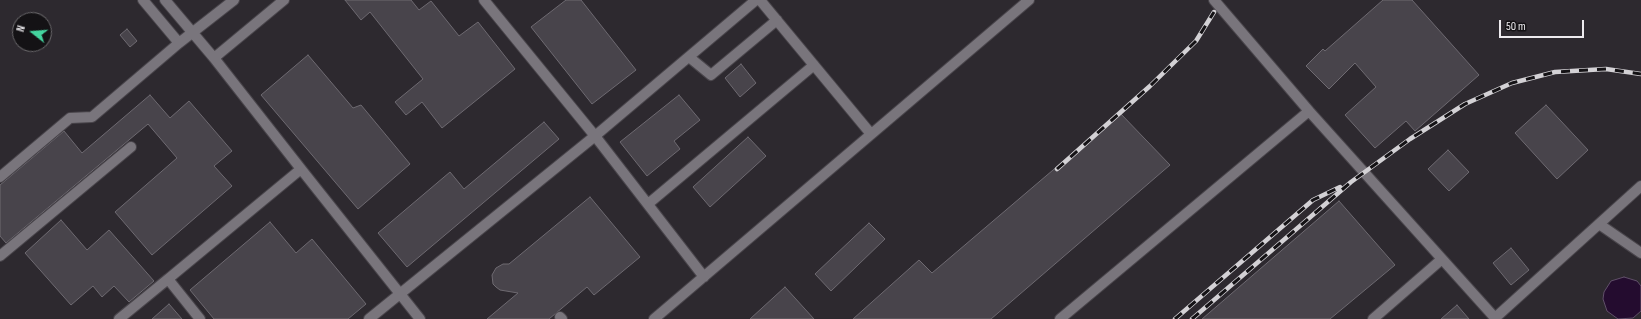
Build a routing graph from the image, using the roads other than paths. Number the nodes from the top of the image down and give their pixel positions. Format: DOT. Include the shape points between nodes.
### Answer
graph roads {
  1 [pos="143,0"];
  2 [pos="165,0"];
  3 [pos="234,0"];
  4 [pos="284,0"];
  5 [pos="484,0"];
  6 [pos="756,0"];
  7 [pos="760,0"];
  8 [pos="1028,0"];
  9 [pos="1214,0"];
  10 [pos="777,20"];
  11 [pos="193,32"];
  12 [pos="179,43"];
  13 [pos="689,57"];
  14 [pos="214,58"];
  15 [pos="814,65"];
  16 [pos="1309,111"];
  17 [pos="871,134"];
  18 [pos="595,136"];
  19 [pos="131,147"];
  20 [pos="301,168"];
  21 [pos="0,177"];
  22 [pos="1641,186"];
  23 [pos="648,204"];
  24 [pos="1599,224"];
  25 [pos="1641,253"];
  26 [pos="0,256"];
  27 [pos="1442,259"];
  28 [pos="704,276"];
  29 [pos="168,279"];
  30 [pos="400,294"];
  31 [pos="1496,318"];
  32 [pos="118,319"];
  33 [pos="200,319"];
  34 [pos="369,319"];
  35 [pos="420,319"];
  36 [pos="654,319"];
  37 [pos="1060,319"];
  38 [pos="1373,319"];
  1 -- 12 [label="lane"];
  2 -- 11 [label="lane"];
  3 -- 11 [label="lane"];
  4 -- 14 [label="lane"];
  5 -- 18 [label="lane"];
  6 -- 13 [label="lane"];
  7 -- 10 [label="lane"];
  8 -- 17 [label="lane"];
  9 -- 16 [label="lane"];
  10 -- 13 [label="lane" via="711,75"];
  10 -- 15 [label="lane"];
  11 -- 12 [label="lane"];
  11 -- 14 [label="lane"];
  12 -- 21 [label="lane" via="92,117 70,118"];
  13 -- 18 [label="lane"];
  14 -- 20 [label="lane"];
  15 -- 17 [label="lane"];
  15 -- 23 [label="lane"];
  16 -- 27 [label="lane"];
  16 -- 37 [label="lane"];
  17 -- 28 [label="lane"];
  18 -- 23 [label="lane"];
  18 -- 30 [label="lane"];
  19 -- 26 [label="lane"];
  20 -- 29 [label="lane"];
  20 -- 30 [label="lane"];
  22 -- 24 [label="lane"];
  23 -- 28 [label="lane"];
  24 -- 25 [label="lane"];
  24 -- 31 [label="lane"];
  27 -- 31 [label="lane"];
  27 -- 38 [label="lane"];
  28 -- 36 [label="lane"];
  29 -- 32 [label="lane"];
  29 -- 33 [label="lane"];
  30 -- 34 [label="lane"];
  30 -- 35 [label="lane"];
}
